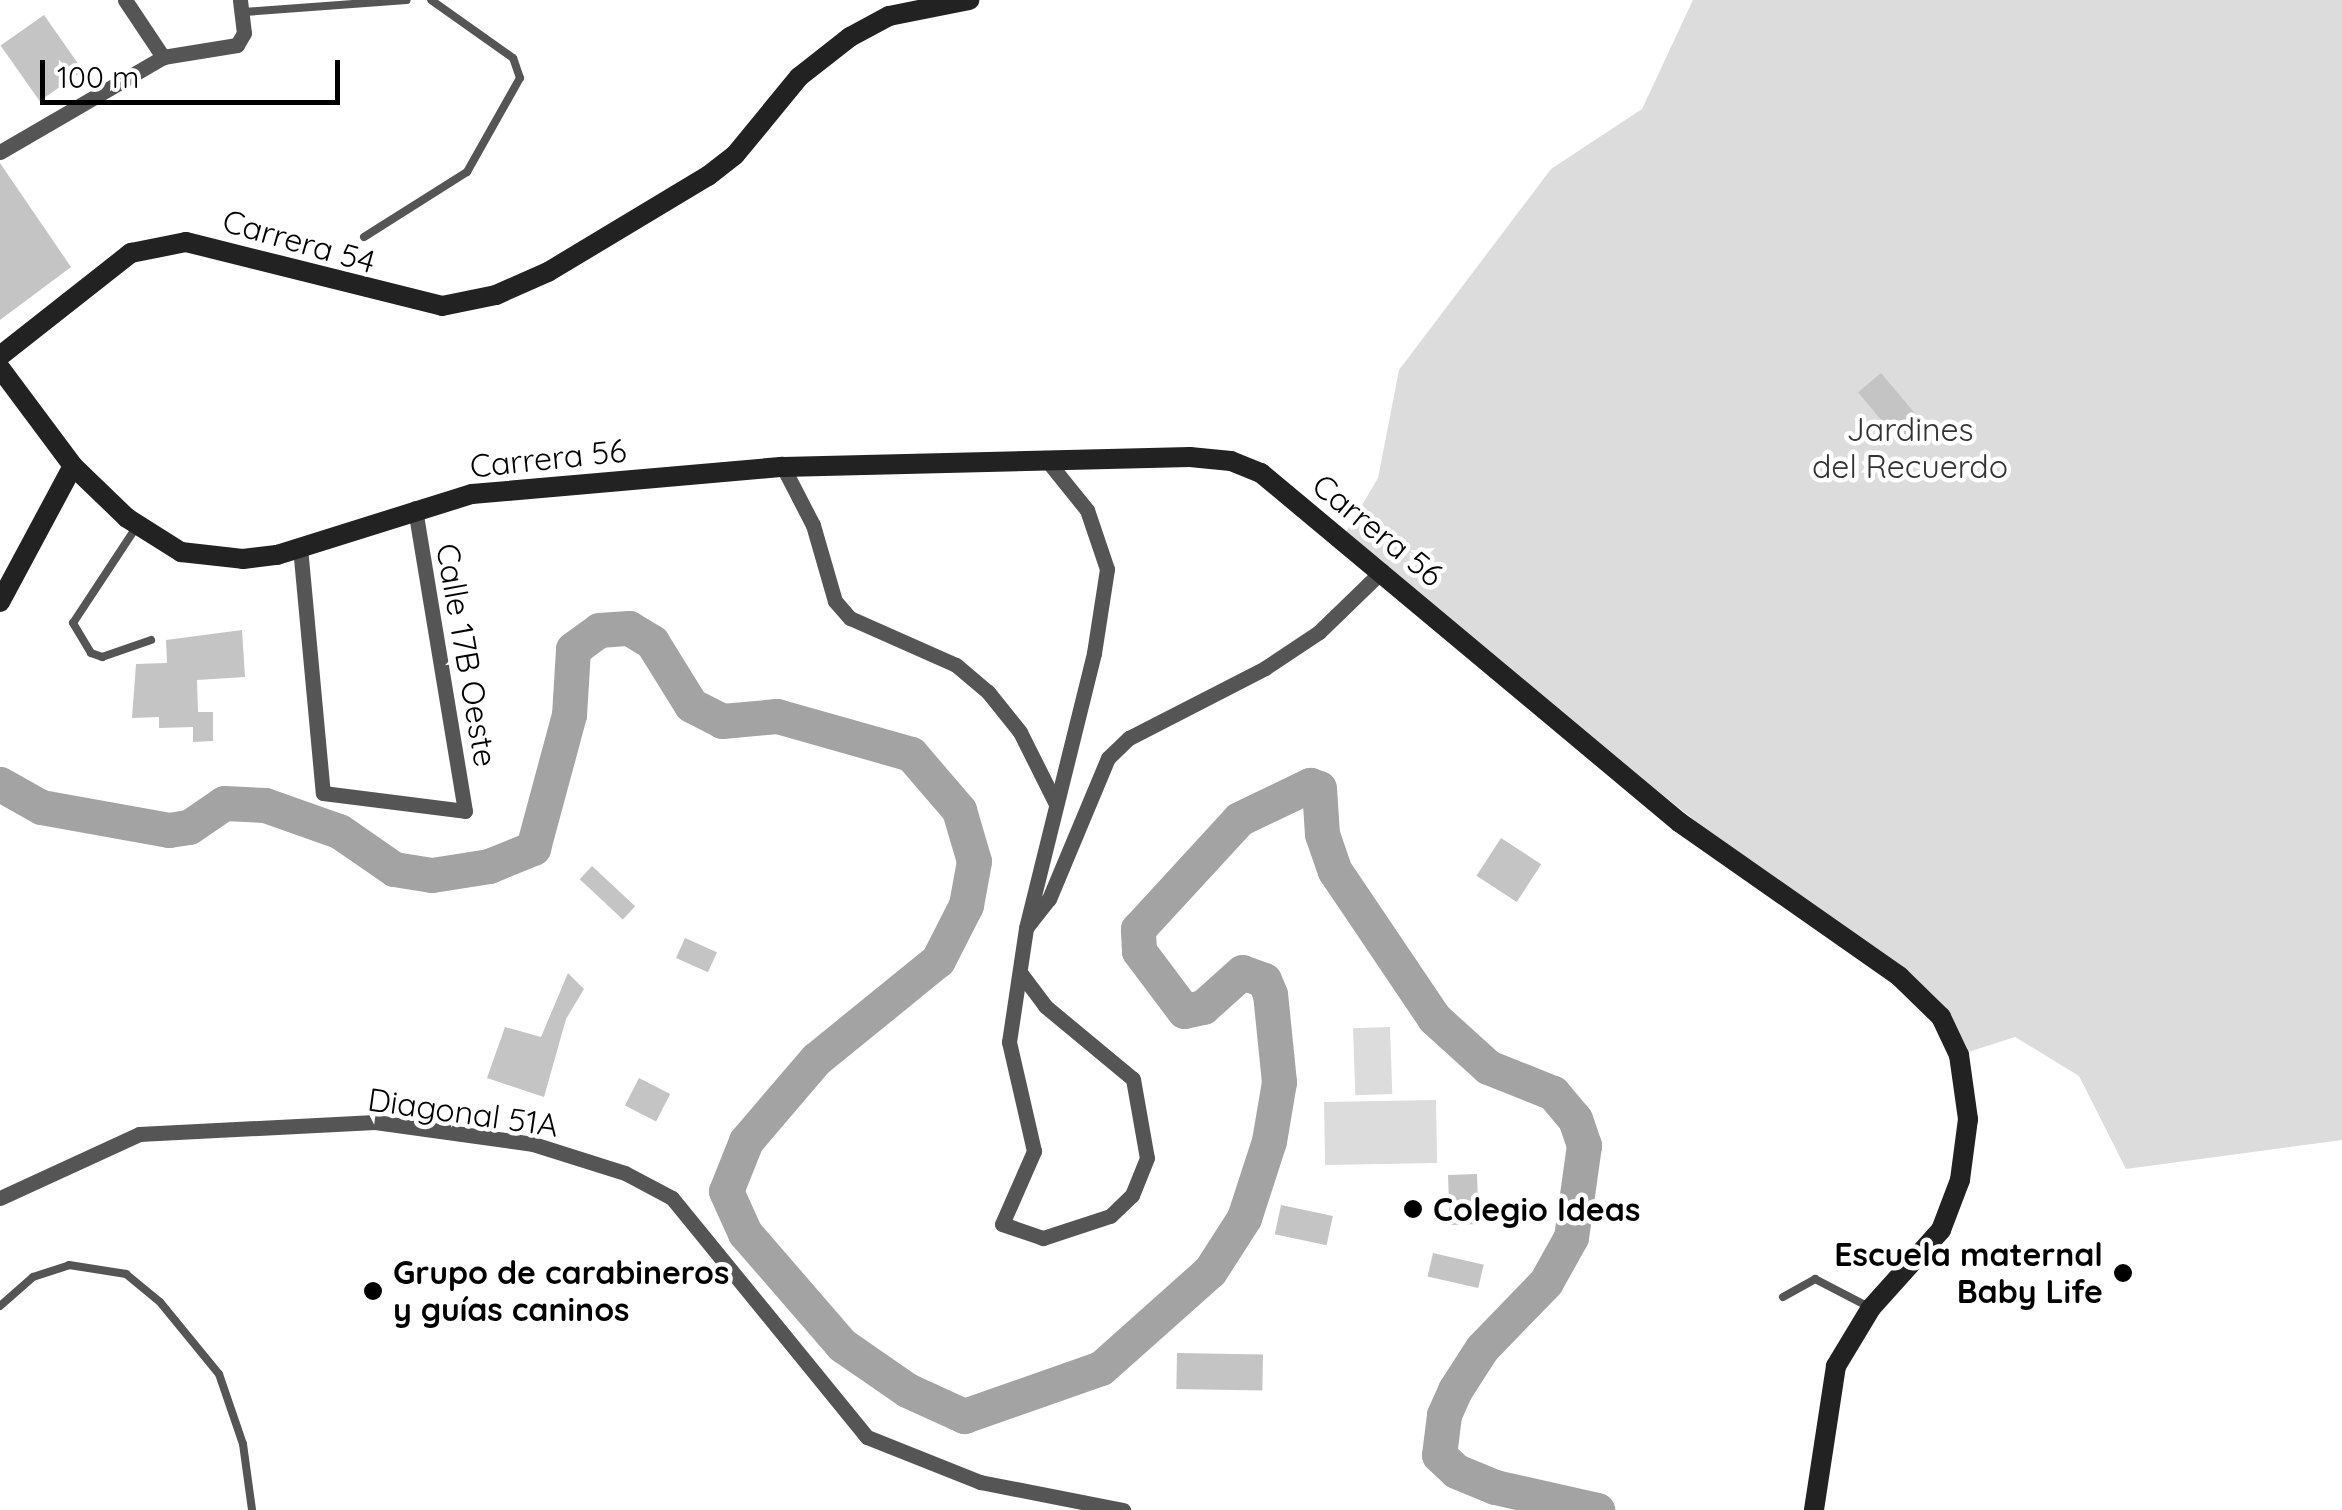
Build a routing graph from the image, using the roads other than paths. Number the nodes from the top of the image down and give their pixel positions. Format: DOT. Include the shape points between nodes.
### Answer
graph roads {
  1 [pos="125,0"];
  2 [pos="407,0"];
  3 [pos="430,0"];
  4 [pos="969,0"];
  5 [pos="242,6"];
  6 [pos="162,57"];
  7 [pos="0,152"];
  8 [pos="364,237"];
  9 [pos="0,356"];
  10 [pos="0,368"];
  11 [pos="1045,458"];
  12 [pos="72,466"];
  13 [pos="782,467"];
  14 [pos="415,508"];
  15 [pos="132,522"];
  16 [pos="300,547"];
  17 [pos="1382,571"];
  18 [pos="0,602"];
  19 [pos="151,640"];
  20 [pos="1056,804"];
  21 [pos="1026,928"];
  22 [pos="1022,974"];
  23 [pos="0,1198"];
  24 [pos="1782,1297"];
  25 [pos="0,1306"];
  26 [pos="1870,1308"];
  27 [pos="252,1510"];
  28 [pos="1123,1510"];
  29 [pos="1814,1510"];
  1 -- 6 [label="street"];
  2 -- 5 [label="lane"];
  3 -- 8 [label="lane" via="513,58 520,78 467,172"];
  4 -- 9 [label="street, Carrera 54" via="889,16 850,37 799,77 735,155 708,176 548,272 496,295 442,306 186,242 132,252"];
  5 -- 6 [label="street" via="244,33 237,45"];
  6 -- 7 [label="street"];
  10 -- 12 [label="street, Carrera 56"];
  11 -- 13 [label="street, Carrera 56"];
  11 -- 17 [label="street, Carrera 56" via="1230,461 1260,474"];
  11 -- 20 [label="street" via="1087,510 1107,570"];
  12 -- 15 [label="street, Carrera 56"];
  12 -- 18 [label="street"];
  13 -- 14 [label="street, Carrera 56" via="472,494"];
  13 -- 20 [label="street" via="813,525 835,601 850,618 956,664 988,692 1020,732"];
  14 -- 16 [label="street, Carrera 56"];
  14 -- 16 [label="street, Calle 17B Oeste" via="466,811 322,793"];
  15 -- 16 [label="street, Carrera 56" via="180,552 243,559"];
  15 -- 19 [label="lane" via="73,623 91,653 102,657"];
  17 -- 21 [label="street" via="1306,641 1143,730 1108,758 1049,899"];
  17 -- 26 [label="street, Carrera 56" via="1679,822 1898,976 1941,1018 1959,1055 1968,1119 1960,1180 1941,1230"];
  20 -- 21 [label="street"];
  21 -- 22 [label="street"];
  22 -- 22 [label="street" via="1008,1042 1034,1152 1002,1224 1042,1238 1110,1216 1132,1195 1147,1158 1133,1079 1045,1006"];
  23 -- 28 [label="street, Diagonal 51A" via="139,1134 375,1122 533,1144 626,1173 672,1198 867,1437 980,1482"];
  24 -- 26 [label="lane" via="1814,1280"];
  25 -- 27 [label="lane" via="33,1277 69,1265 126,1274 160,1302 219,1374 243,1444"];
  26 -- 29 [label="street, Carrera 56" via="1836,1366"];
}
